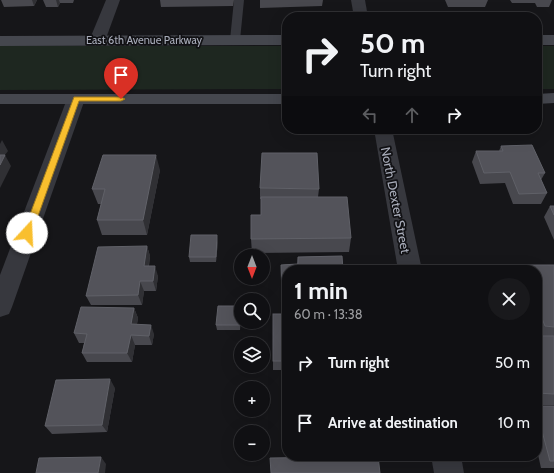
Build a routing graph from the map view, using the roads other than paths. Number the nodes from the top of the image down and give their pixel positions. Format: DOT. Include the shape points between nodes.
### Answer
graph roads {
  1 [pos="113,0"];
  2 [pos="238,0"];
  3 [pos="358,0"];
  4 [pos="360,12"];
  5 [pos="0,40"];
  6 [pos="97,40"];
  7 [pos="235,40"];
  8 [pos="282,40"];
  9 [pos="542,40"];
  10 [pos="554,40"];
  11 [pos="542,98"];
  12 [pos="554,98"];
  13 [pos="0,99"];
  14 [pos="76,99"];
  15 [pos="282,99"];
  16 [pos="384,134"];
  17 [pos="409,265"];
  18 [pos="0,307"];
  19 [pos="447,461"];
  20 [pos="449,473"];
  1 -- 6 [label="street"];
  2 -- 7 [label="lane"];
  3 -- 4 [label="street"];
  5 -- 6 [label="main road, East 6th Avenue Parkway"];
  6 -- 7 [label="main road, East 6th Avenue Parkway"];
  7 -- 8 [label="main road, East 6th Avenue Parkway"];
  9 -- 10 [label="main road"];
  11 -- 12 [label="main road"];
  13 -- 14 [label="main road"];
  14 -- 15 [label="main road"];
  14 -- 18 [label="street"];
  16 -- 17 [label="street, North Dexter Street"];
  19 -- 20 [label="street"];
}
